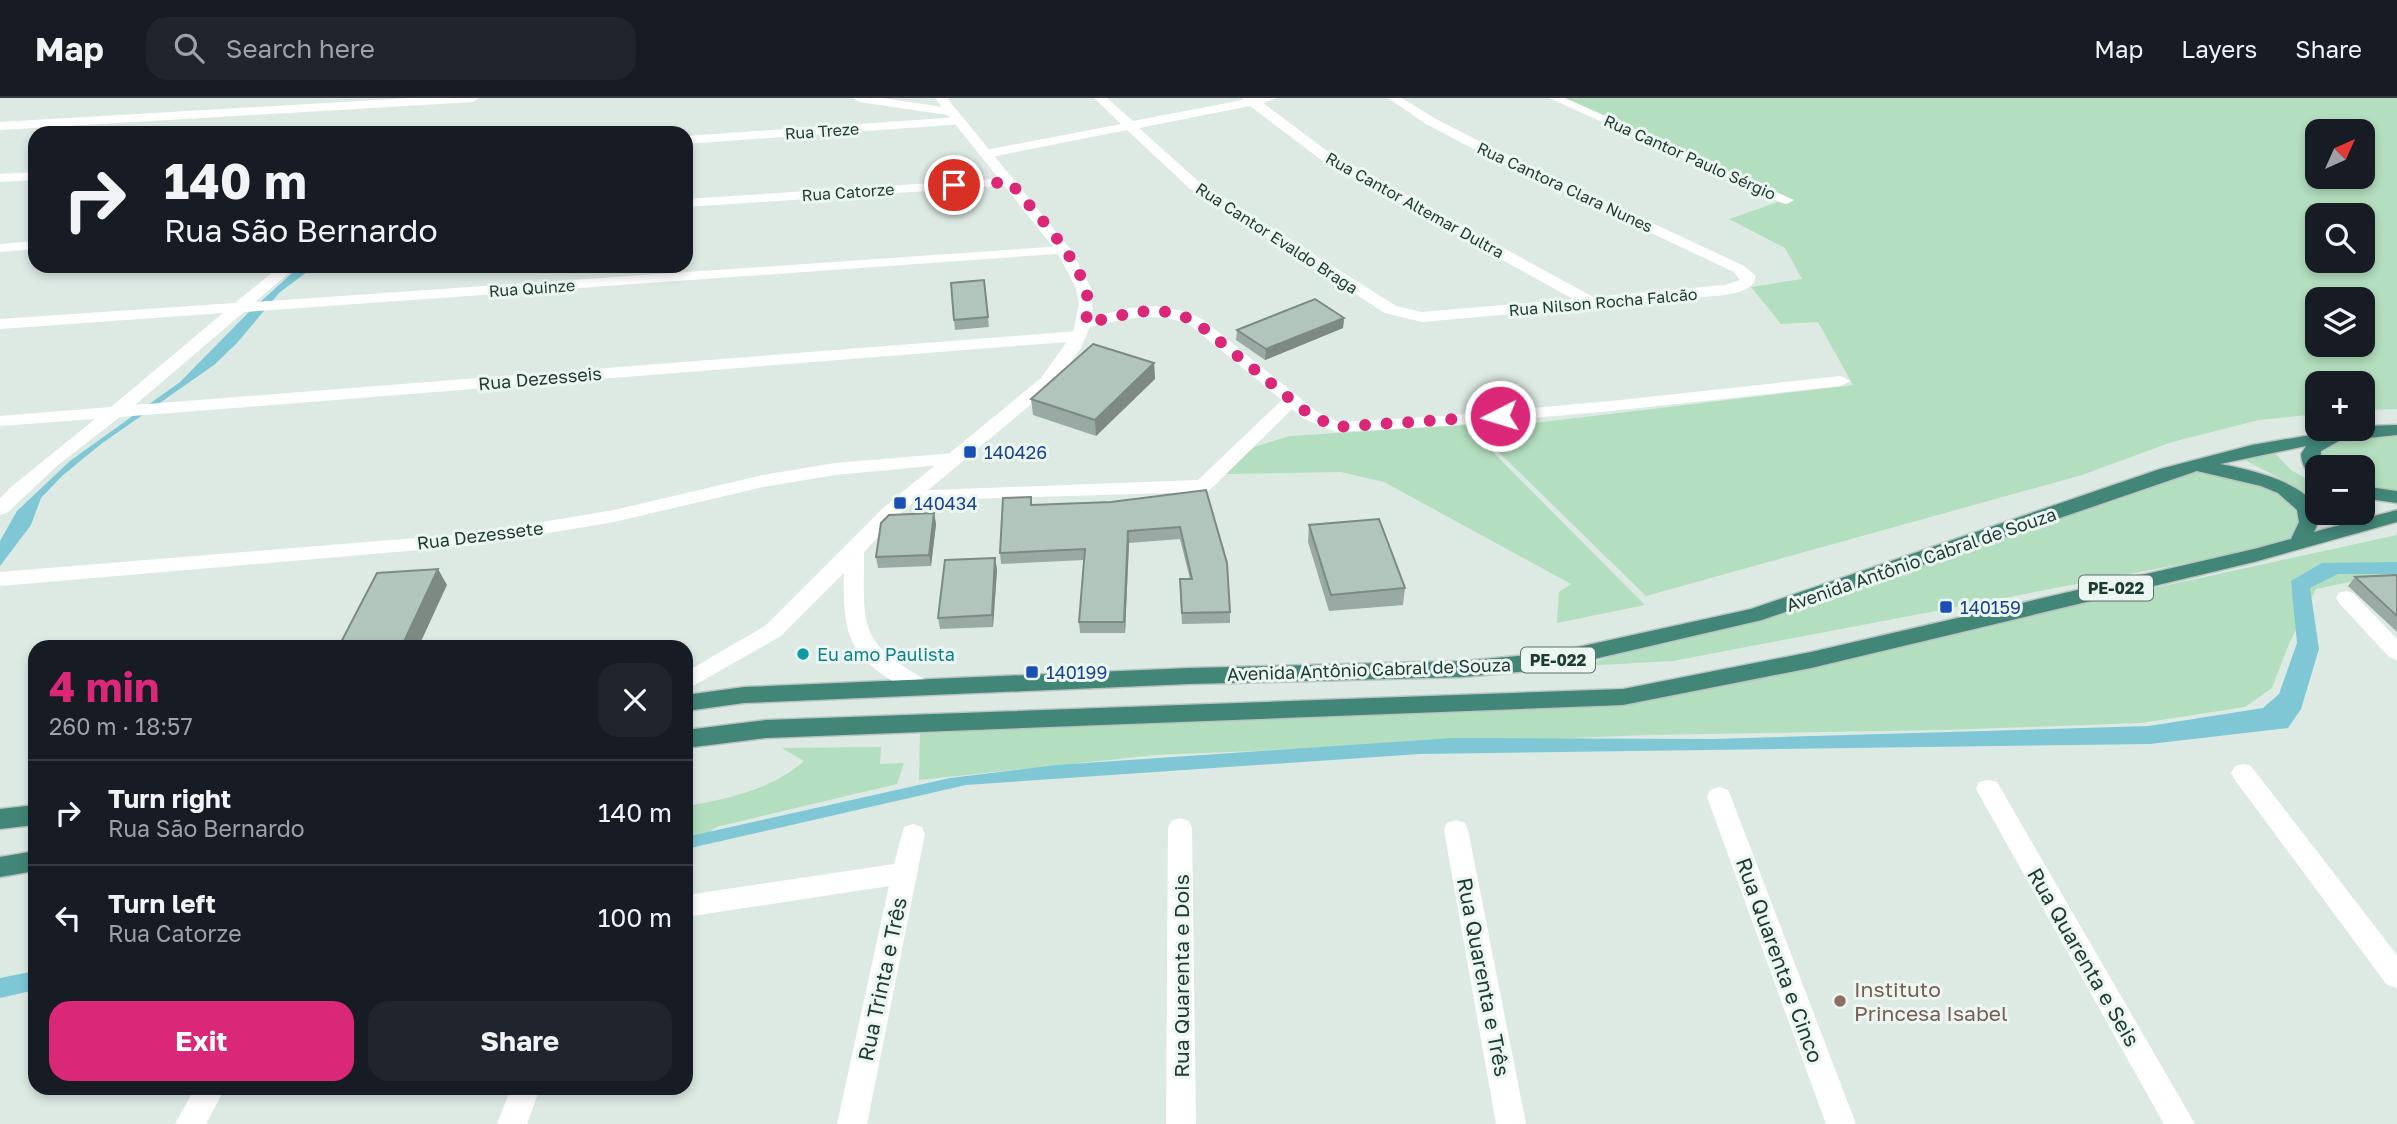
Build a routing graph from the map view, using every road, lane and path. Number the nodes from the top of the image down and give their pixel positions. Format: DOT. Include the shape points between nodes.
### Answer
graph roads {
  1 [pos="473,98"];
  2 [pos="859,98"];
  3 [pos="942,98"];
  4 [pos="1100,98"];
  5 [pos="1272,98"];
  6 [pos="1394,98"];
  7 [pos="1555,98"];
  8 [pos="1250,100"];
  9 [pos="955,116"];
  10 [pos="21,125"];
  11 [pos="0,126"];
  12 [pos="1129,127"];
  13 [pos="693,139"];
  14 [pos="0,141"];
  15 [pos="986,154"];
  16 [pos="28,176"];
  17 [pos="0,178"];
  18 [pos="1010,182"];
  19 [pos="1787,200"];
  20 [pos="693,203"];
  21 [pos="28,246"];
  22 [pos="0,248"];
  23 [pos="1064,250"];
  24 [pos="1739,269"];
  25 [pos="281,273"];
  26 [pos="1590,302"];
  27 [pos="241,308"];
  28 [pos="1440,316"];
  29 [pos="0,324"];
  30 [pos="1083,329"];
  31 [pos="1841,381"];
  32 [pos="1291,401"];
  33 [pos="124,411"];
  34 [pos="0,421"];
  35 [pos="2397,430"];
  36 [pos="2375,432"];
  37 [pos="2307,441"];
  38 [pos="2327,441"];
  39 [pos="2309,455"];
  40 [pos="955,459"];
  41 [pos="2185,468"];
  42 [pos="2375,494"];
  43 [pos="908,497"];
  44 [pos="2397,497"];
  45 [pos="0,509"];
  46 [pos="2397,516"];
  47 [pos="2299,541"];
  48 [pos="854,551"];
  49 [pos="6,578"];
  50 [pos="2346,598"];
  51 [pos="2397,652"];
  52 [pos="693,678"];
  53 [pos="920,687"];
  54 [pos="693,702"];
  55 [pos="693,738"];
  56 [pos="2243,773"];
  57 [pos="1988,789"];
  58 [pos="1718,797"];
  59 [pos="28,816"];
  60 [pos="0,820"];
  61 [pos="1180,828"];
  62 [pos="1456,830"];
  63 [pos="913,834"];
  64 [pos="28,862"];
  65 [pos="0,867"];
  66 [pos="905,873"];
  67 [pos="693,905"];
  68 [pos="2397,976"];
  69 [pos="207,1095"];
  70 [pos="523,1095"];
  71 [pos="190,1124"];
  72 [pos="512,1124"];
  73 [pos="852,1124"];
  74 [pos="1181,1124"];
  75 [pos="1511,1124"];
  76 [pos="1841,1124"];
  77 [pos="2180,1124"];
  1 -- 10 [label="street"];
  2 -- 9 [label="street"];
  3 -- 9 [label="street"];
  4 -- 12 [label="street, Rua Cantor Evaldo Braga"];
  5 -- 8 [label="street"];
  6 -- 24 [label="street, Rua Cantora Clara Nunes" via="1490,152"];
  7 -- 19 [label="street, Rua Cantor Paulo Sérgio"];
  8 -- 12 [label="street"];
  8 -- 26 [label="street, Rua Cantor Altemar Dultra" via="1325,156"];
  9 -- 13 [label="street, Rua Treze"];
  9 -- 15 [label="street"];
  10 -- 11 [label="street"];
  10 -- 14 [label="street"];
  12 -- 15 [label="street"];
  12 -- 28 [label="street, Rua Cantor Evaldo Braga" via="1194,186 1362,293 1407,315"];
  15 -- 18 [label="street"];
  16 -- 17 [label="street"];
  18 -- 20 [label="street, Rua Catorze"];
  18 -- 23 [label="street"];
  21 -- 22 [label="street"];
  23 -- 27 [label="street, Rua Quinze"];
  23 -- 30 [label="street" via="1086,290"];
  24 -- 26 [label="street, Rua Nilson Rocha Falcão" via="1748,276 1747,282 1732,289"];
  25 -- 27 [label="street"];
  26 -- 28 [label="street, Rua Nilson Rocha Falcão"];
  27 -- 29 [label="street, Rua Quinze"];
  27 -- 33 [label="street"];
  30 -- 32 [label="street, Rua Dezesseis" via="1156,310 1177,312 1196,322"];
  30 -- 33 [label="street, Rua Dezesseis"];
  30 -- 40 [label="street" via="1047,382"];
  31 -- 32 [label="street, Rua Dezesseis" via="1611,407 1348,428 1322,422"];
  32 -- 43 [label="street" via="1203,486"];
  33 -- 34 [label="street, Rua Dezesseis"];
  33 -- 45 [label="street" via="76,442"];
  35 -- 36 [label="highway, Avenida Antônio Cabral de Souza / PE-022"];
  37 -- 41 [label="highway, Avenida Antônio Cabral de Souza / PE-022"];
  38 -- 39 [label="highway"];
  40 -- 43 [label="street"];
  40 -- 49 [label="street, Rua Dezessete" via="763,481 614,516 477,539"];
  41 -- 47 [label="highway" via="2232,471 2294,495 2309,522"];
  41 -- 53 [label="highway, Avenida Antônio Cabral de Souza / PE-022" via="1755,615 1551,661 1463,669"];
  42 -- 44 [label="highway"];
  43 -- 48 [label="street"];
  46 -- 47 [label="highway, Avenida Antônio Cabral de Souza / PE-022"];
  47 -- 55 [label="highway, Avenida Antônio Cabral de Souza / PE-022" via="1811,660 1623,697 766,729"];
  48 -- 52 [label="street" via="773,631"];
  48 -- 53 [label="street" via="856,631 868,653 886,669"];
  50 -- 51 [label="street"];
  53 -- 54 [label="highway, Avenida Antônio Cabral de Souza / PE-022" via="744,695"];
  56 -- 68 [label="street"];
  57 -- 77 [label="street, Rua Quarenta e Seis"];
  58 -- 76 [label="street, Rua Quarenta e Cinco"];
  59 -- 60 [label="highway"];
  61 -- 74 [label="street, Rua Quarenta e Dois"];
  62 -- 75 [label="street, Rua Quarenta e Três"];
  63 -- 66 [label="street, Rua Trinta e Três"];
  64 -- 65 [label="highway"];
  66 -- 67 [label="street"];
  66 -- 73 [label="street, Rua Trinta e Três"];
  69 -- 71 [label="street"];
  70 -- 72 [label="street"];
}
